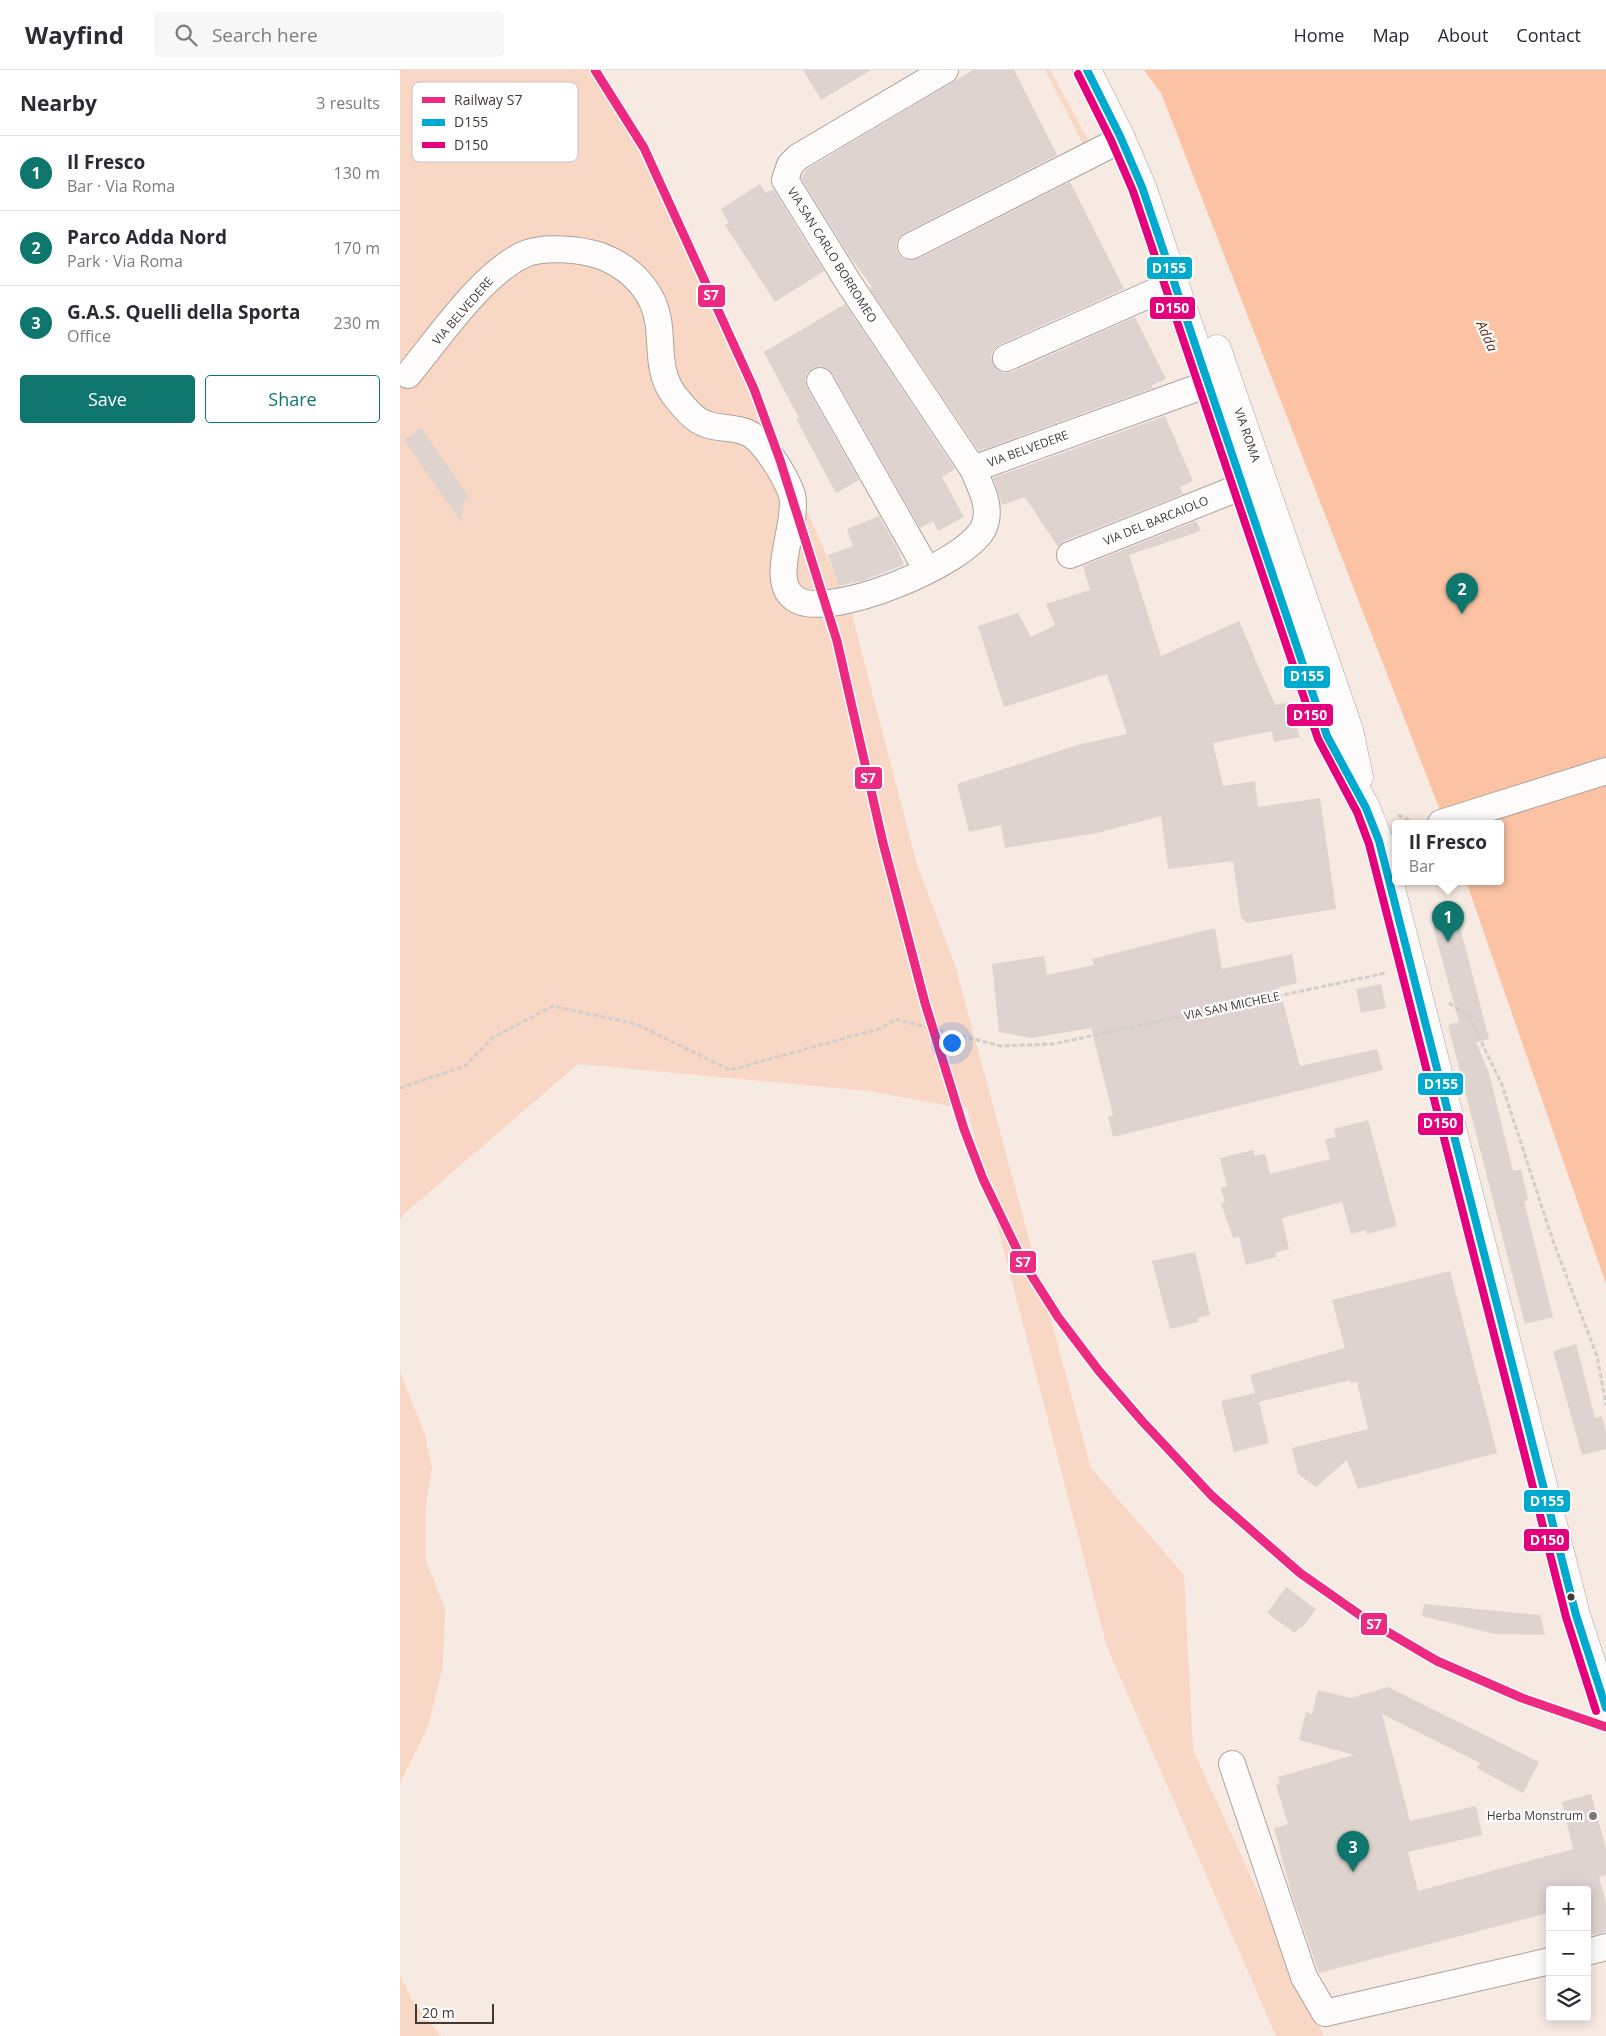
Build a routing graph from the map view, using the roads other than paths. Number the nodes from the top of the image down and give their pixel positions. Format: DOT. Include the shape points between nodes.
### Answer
graph roads {
  1 [pos="945,70"];
  2 [pos="1087,70"];
  3 [pos="1107,70"];
  4 [pos="1122,139"];
  5 [pos="911,246"];
  6 [pos="1174,284"];
  7 [pos="1006,358"];
  8 [pos="408,375"];
  9 [pos="820,382"];
  10 [pos="1208,384"];
  11 [pos="973,470"];
  12 [pos="1243,486"];
  13 [pos="1070,555"];
  14 [pos="927,570"];
  15 [pos="1606,771"];
  16 [pos="1366,808"];
  17 [pos="1451,820"];
  18 [pos="1387,839"];
  19 [pos="1392,865"];
  20 [pos="1396,885"];
  21 [pos="1606,1708"];
  22 [pos="1232,1764"];
  23 [pos="1606,1948"];
  24 [pos="1591,1951"];
  25 [pos="1546,1962"];
  1 -- 11 [label="street, VIA SAN CARLO BORROMEO" via="798,156 790,165 785,180 850,285"];
  2 -- 4 [label="main road, VIA ROMA"];
  3 -- 16 [label="main road, VIA ROMA" via="1140,137 1168,208 1349,730"];
  4 -- 5 [label="street"];
  4 -- 6 [label="main road, VIA ROMA" via="1142,187"];
  6 -- 7 [label="street"];
  6 -- 10 [label="main road, VIA ROMA"];
  8 -- 14 [label="street, VIA BELVEDERE" via="471,299 499,271 526,254 585,250 618,263 636,277 653,303 660,324 662,374 672,393 705,424 750,433 778,466 792,496 789,544 782,566 784,584 796,600 820,606 893,588"];
  9 -- 14 [label="street"];
  10 -- 11 [label="street, VIA BELVEDERE"];
  10 -- 12 [label="main road, VIA ROMA"];
  11 -- 14 [label="street, VIA BELVEDERE" via="988,514 983,529 961,552"];
  12 -- 13 [label="street, VIA DEL BARCAIOLO"];
  12 -- 16 [label="main road, VIA ROMA" via="1327,736"];
  15 -- 17 [label="street"];
  16 -- 18 [label="main road, VIA ROMA"];
  18 -- 19 [label="main road, VIA ROMA"];
  20 -- 21 [label="main road, VIA ROMA" via="1412,967 1576,1615"];
  22 -- 25 [label="street" via="1304,1977 1325,2014"];
  23 -- 24 [label="street"];
}
